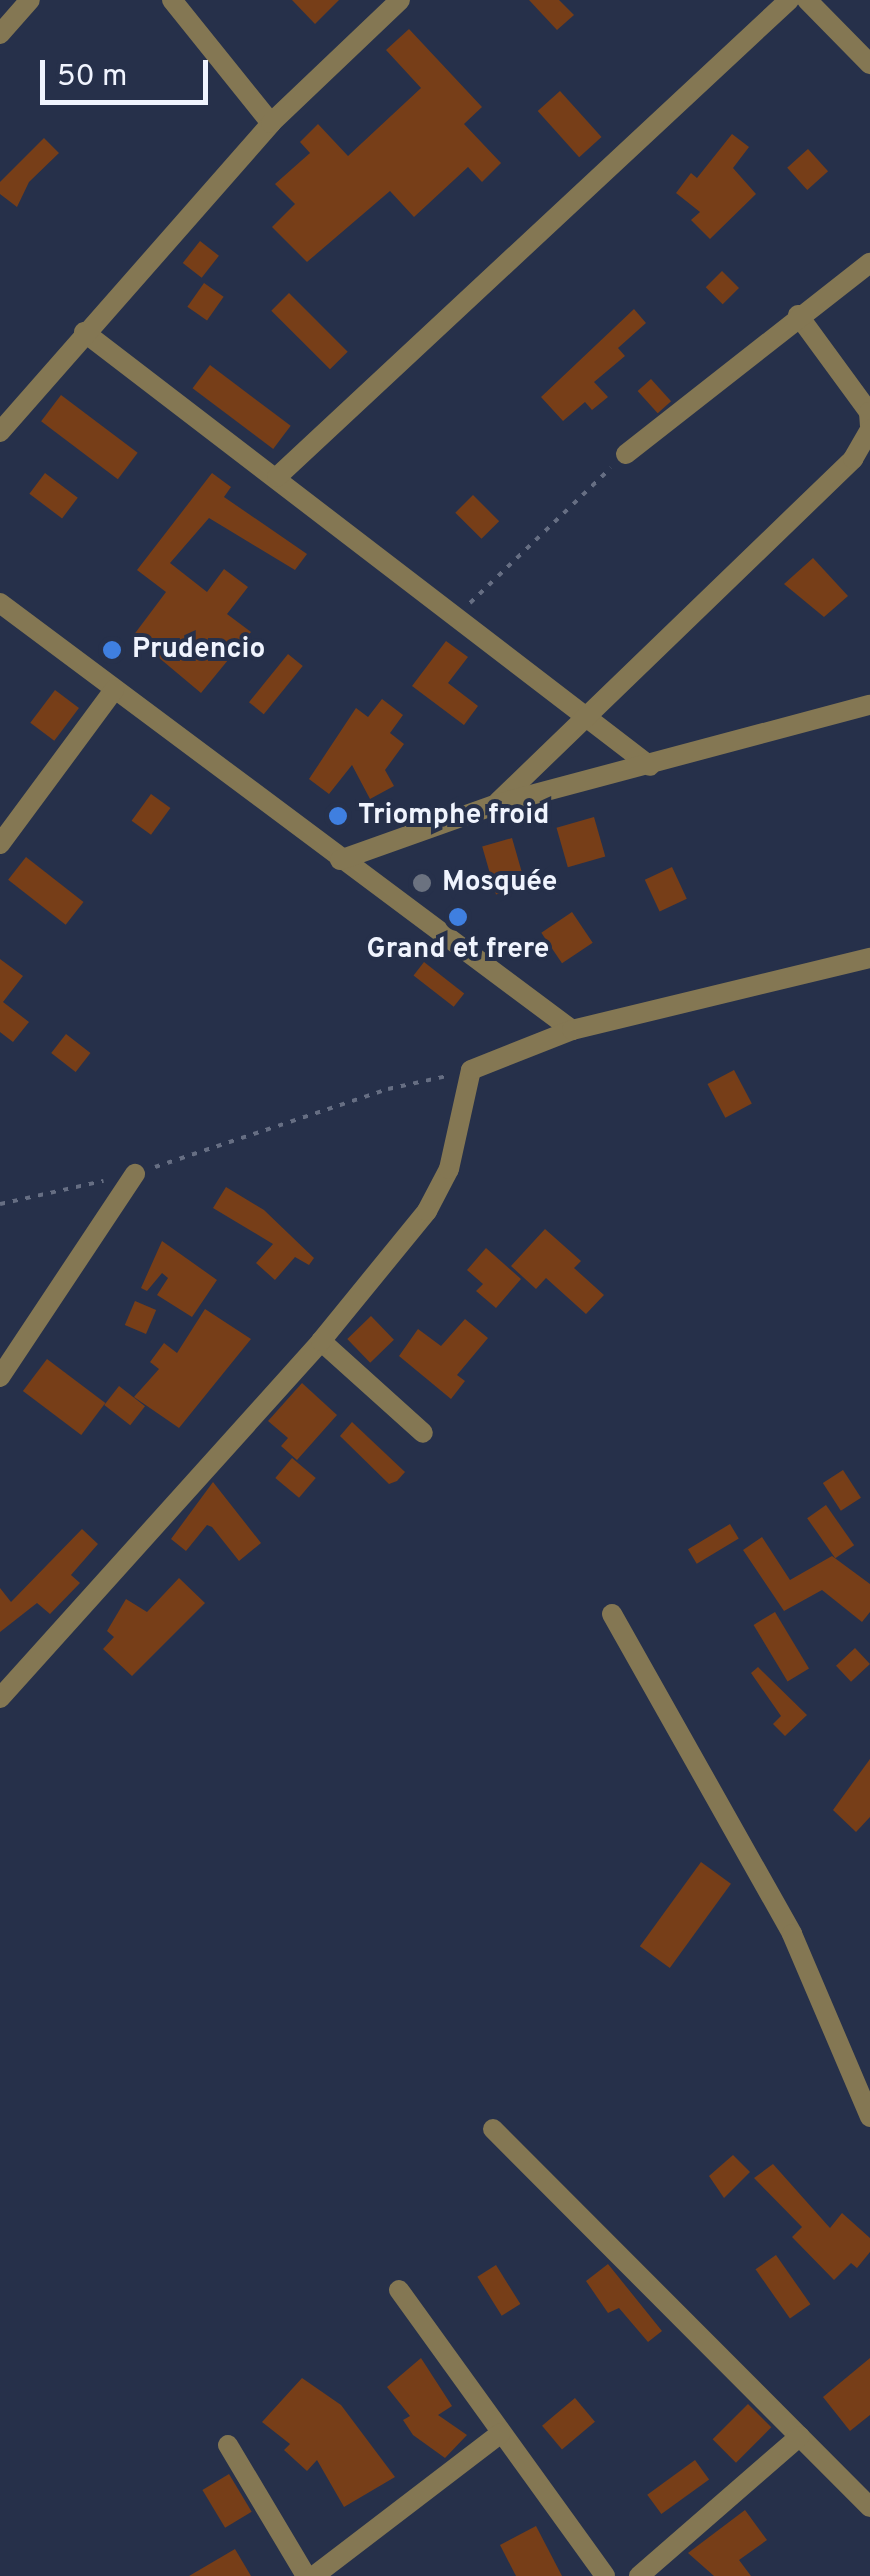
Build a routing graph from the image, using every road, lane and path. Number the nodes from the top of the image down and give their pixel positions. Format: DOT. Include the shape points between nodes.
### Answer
graph roads {
  1 [pos="30,0"];
  2 [pos="172,0"];
  3 [pos="400,0"];
  4 [pos="789,0"];
  5 [pos="807,0"];
  6 [pos="0,34"];
  7 [pos="870,64"];
  8 [pos="271,123"];
  9 [pos="870,263"];
  10 [pos="798,316"];
  11 [pos="84,332"];
  12 [pos="870,427"];
  13 [pos="0,432"];
  14 [pos="626,454"];
  15 [pos="277,477"];
  16 [pos="0,603"];
  17 [pos="456,616"];
  18 [pos="114,690"];
  19 [pos="870,706"];
  20 [pos="588,712"];
  21 [pos="650,766"];
  22 [pos="497,804"];
  23 [pos="0,844"];
  24 [pos="340,860"];
  25 [pos="870,958"];
  26 [pos="572,1030"];
  27 [pos="471,1070"];
  28 [pos="135,1174"];
  29 [pos="0,1204"];
  30 [pos="321,1341"];
  31 [pos="0,1377"];
  32 [pos="422,1434"];
  33 [pos="612,1614"];
  34 [pos="0,1698"];
  35 [pos="870,2117"];
  36 [pos="494,2129"];
  37 [pos="399,2290"];
  38 [pos="501,2433"];
  39 [pos="800,2436"];
  40 [pos="228,2445"];
  41 [pos="870,2506"];
  42 [pos="647,2573"];
  43 [pos="306,2576"];
  44 [pos="314,2576"];
  45 [pos="604,2576"];
  1 -- 6 [label="street"];
  2 -- 8 [label="street"];
  3 -- 8 [label="street"];
  4 -- 15 [label="street"];
  5 -- 7 [label="street"];
  8 -- 11 [label="street"];
  9 -- 10 [label="street"];
  10 -- 12 [label="street" via="868,412"];
  10 -- 14 [label="street"];
  11 -- 13 [label="street"];
  11 -- 15 [label="street"];
  12 -- 20 [label="street" via="853,459"];
  14 -- 17 [label="path"];
  15 -- 17 [label="street"];
  16 -- 18 [label="street"];
  17 -- 20 [label="street"];
  18 -- 23 [label="street"];
  18 -- 24 [label="street"];
  19 -- 21 [label="street"];
  20 -- 21 [label="street"];
  20 -- 22 [label="street"];
  21 -- 22 [label="street"];
  22 -- 24 [label="street"];
  24 -- 26 [label="street"];
  25 -- 26 [label="street"];
  26 -- 27 [label="street"];
  27 -- 28 [label="path" via="388,1089"];
  27 -- 30 [label="street" via="440,1190"];
  28 -- 29 [label="path"];
  28 -- 31 [label="street"];
  30 -- 32 [label="street"];
  30 -- 34 [label="street"];
  33 -- 35 [label="street" via="792,1934"];
  36 -- 39 [label="street"];
  37 -- 38 [label="street"];
  38 -- 44 [label="street"];
  38 -- 45 [label="street"];
  39 -- 41 [label="street"];
  39 -- 42 [label="street"];
  40 -- 43 [label="street"];
}
